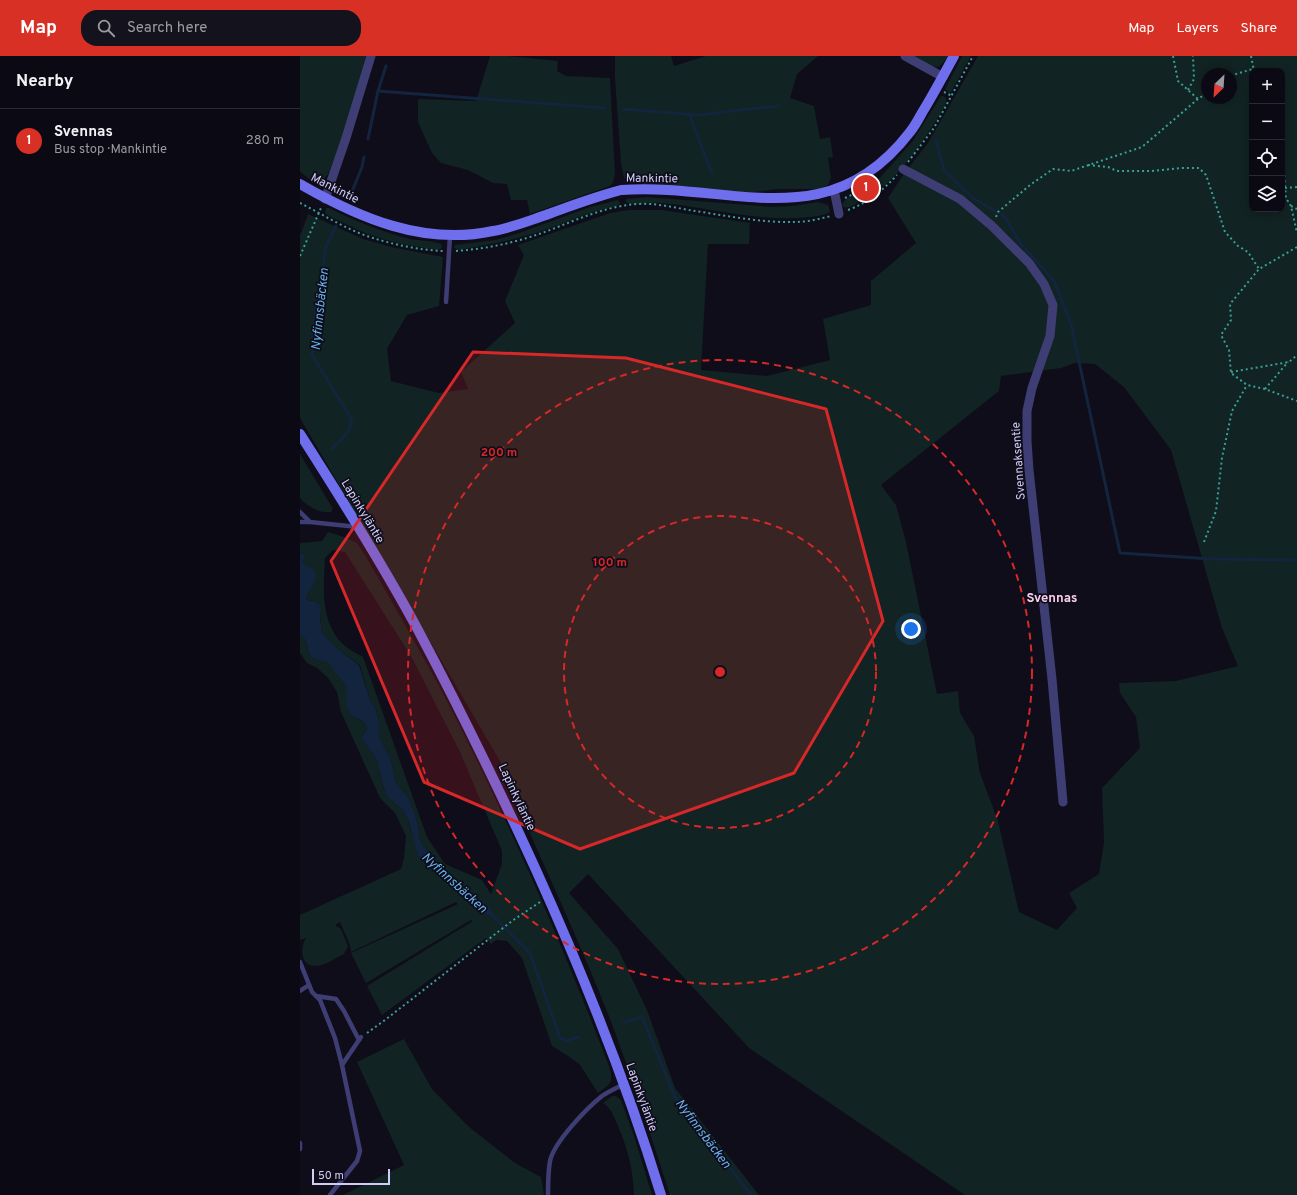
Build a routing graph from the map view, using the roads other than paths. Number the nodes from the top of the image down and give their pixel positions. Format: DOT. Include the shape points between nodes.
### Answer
graph roads {
  1 [pos="371,56"];
  2 [pos="905,56"];
  3 [pos="954,56"];
  4 [pos="943,77"];
  5 [pos="903,169"];
  6 [pos="300,184"];
  7 [pos="834,190"];
  8 [pos="325,199"];
  9 [pos="839,214"];
  10 [pos="450,236"];
  11 [pos="446,302"];
  12 [pos="300,434"];
  13 [pos="300,512"];
  14 [pos="300,522"];
  15 [pos="310,522"];
  16 [pos="358,527"];
  17 [pos="1063,802"];
  18 [pos="300,962"];
  19 [pos="309,985"];
  20 [pos="300,991"];
  21 [pos="316,996"];
  22 [pos="342,1065"];
  23 [pos="624,1084"];
  24 [pos="300,1143"];
  25 [pos="300,1149"];
  26 [pos="330,1195"];
  27 [pos="548,1195"];
  28 [pos="661,1195"];
  1 -- 8 [label="street"];
  2 -- 4 [label="street"];
  3 -- 4 [label="main road, Mankintie"];
  4 -- 7 [label="main road, Mankintie" via="911,131 899,146 867,174"];
  5 -- 17 [label="street, Svennaksentie" via="960,199 992,226 1029,263 1044,284 1053,305 1050,336 1031,393 1027,441"];
  6 -- 8 [label="main road, Mankintie"];
  7 -- 9 [label="street"];
  7 -- 10 [label="main road, Mankintie" via="800,198 778,199 642,188 621,190 494,231"];
  8 -- 10 [label="main road, Mankintie" via="376,222 432,235"];
  10 -- 11 [label="lane"];
  12 -- 16 [label="main road, Lapinkyläntie"];
  13 -- 15 [label="lane"];
  14 -- 15 [label="lane"];
  15 -- 16 [label="lane"];
  16 -- 23 [label="main road, Lapinkyläntie" via="425,644 500,791 597,1010"];
  18 -- 19 [label="lane"];
  19 -- 20 [label="lane"];
  19 -- 21 [label="lane"];
  21 -- 22 [label="lane" via="335,1038"];
  21 -- 22 [label="lane" via="336,999 360,1039"];
  22 -- 26 [label="lane" via="360,1151 357,1161"];
  23 -- 27 [label="lane" via="602,1096 568,1130 556,1146 550,1160"];
  23 -- 28 [label="main road, Lapinkyläntie"];
  24 -- 25 [label="lane"];
}
